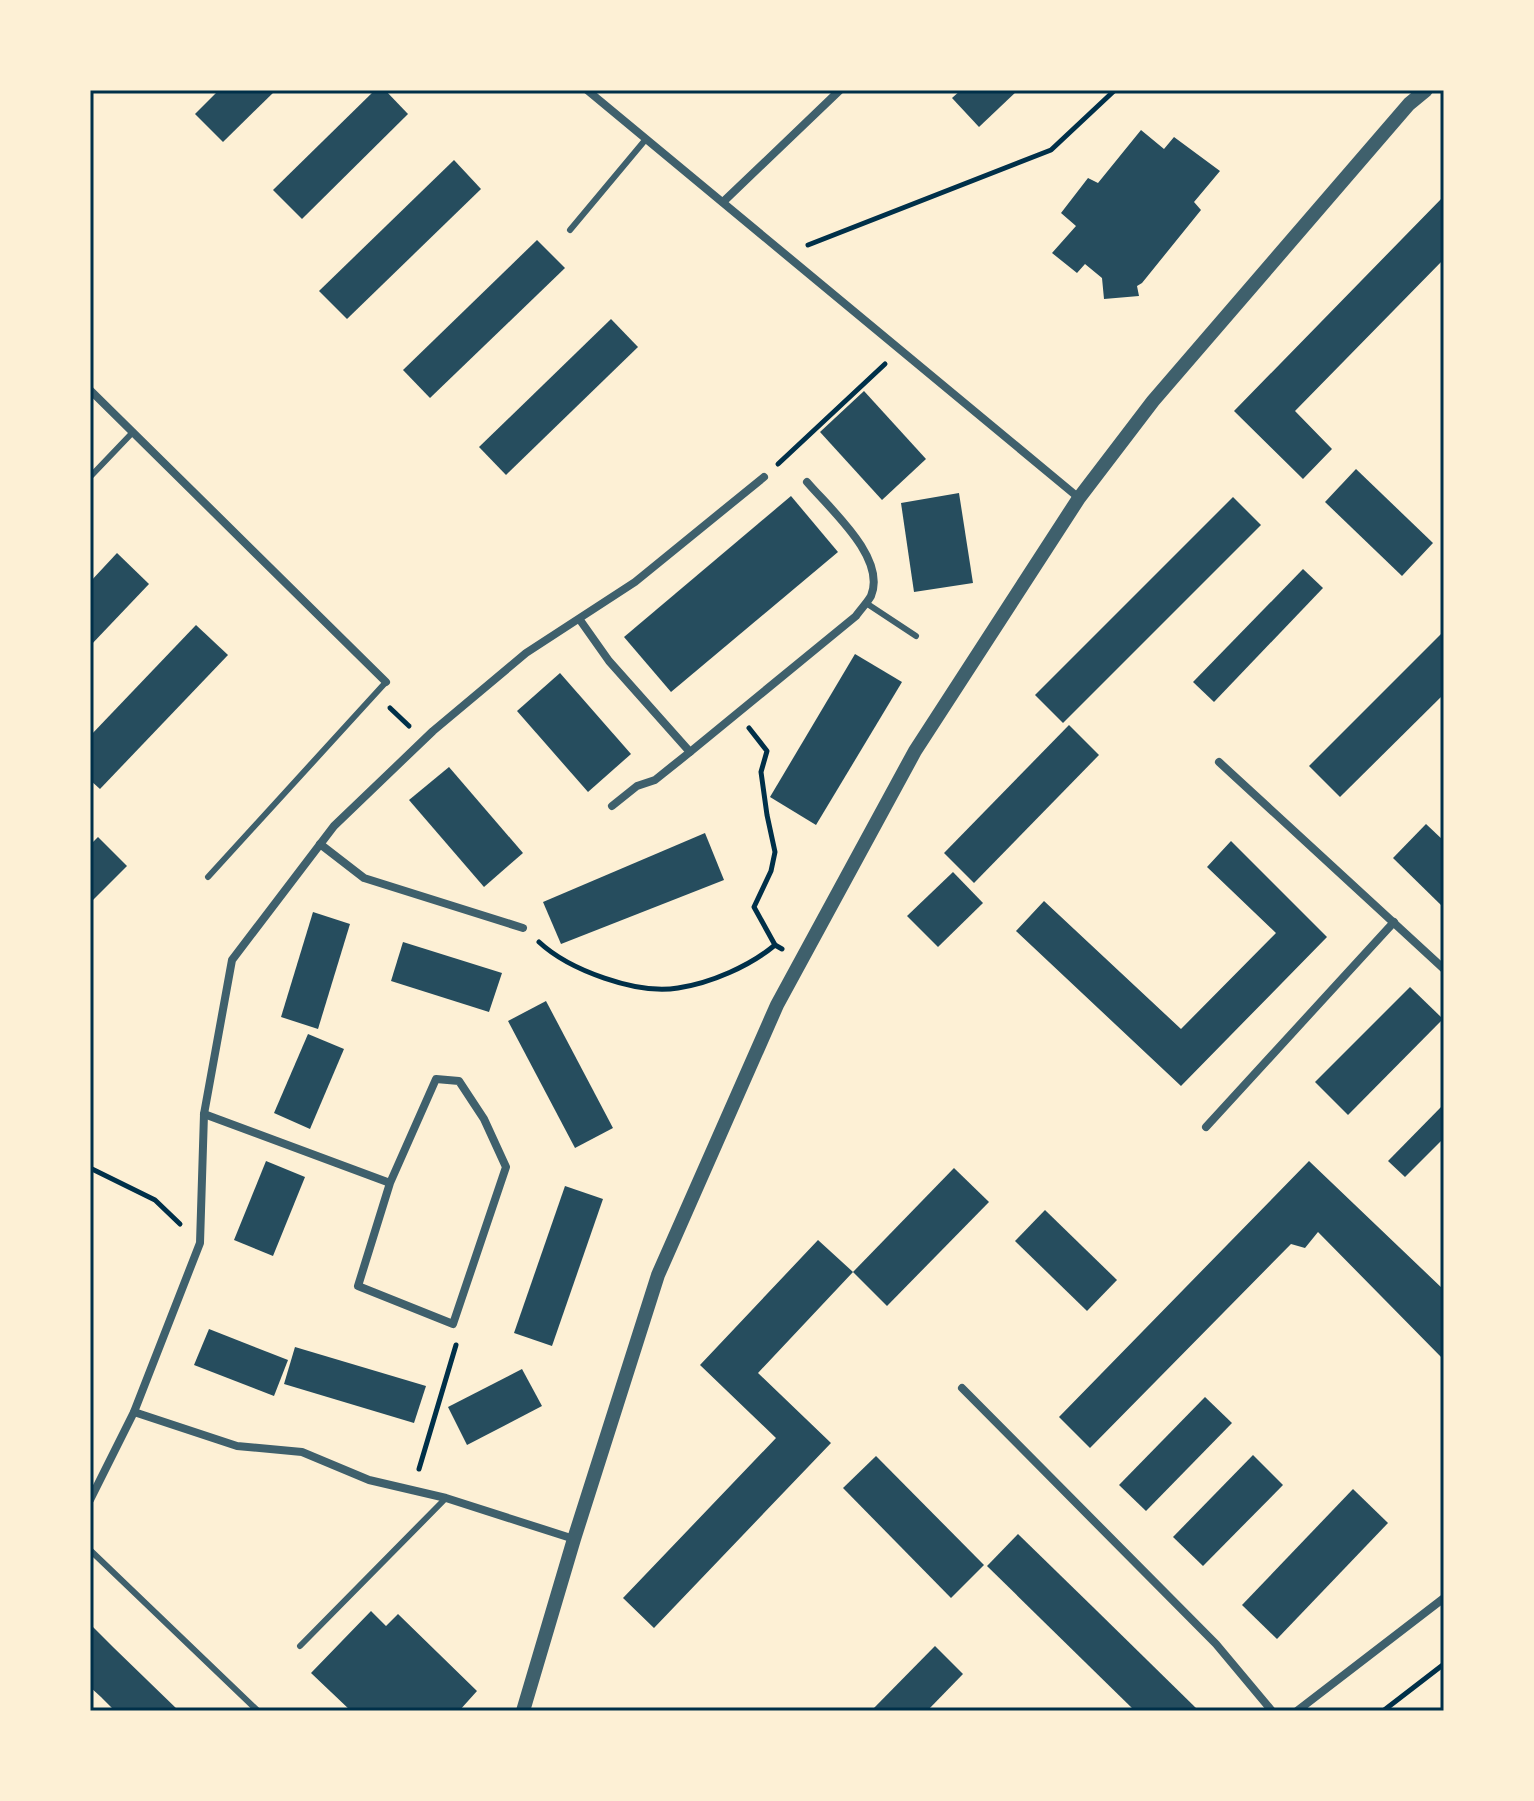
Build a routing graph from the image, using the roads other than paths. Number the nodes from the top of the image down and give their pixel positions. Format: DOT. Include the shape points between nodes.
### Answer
graph roads {
  1 [pos="587,90"];
  2 [pos="840,90"];
  3 [pos="1426,90"];
  4 [pos="646,139"];
  5 [pos="723,202"];
  6 [pos="570,230"];
  7 [pos="90,390"];
  8 [pos="133,432"];
  9 [pos="90,477"];
  10 [pos="764,477"];
  11 [pos="807,482"];
  12 [pos="1079,498"];
  13 [pos="866,603"];
  14 [pos="580,620"];
  15 [pos="916,636"];
  16 [pos="386,682"];
  17 [pos="690,752"];
  18 [pos="1219,762"];
  19 [pos="612,806"];
  20 [pos="320,844"];
  21 [pos="208,877"];
  22 [pos="1394,922"];
  23 [pos="523,928"];
  24 [pos="1444,969"];
  25 [pos="204,1114"];
  26 [pos="1206,1127"];
  27 [pos="390,1183"];
  28 [pos="962,1388"];
  29 [pos="134,1412"];
  30 [pos="446,1498"];
  31 [pos="90,1500"];
  32 [pos="574,1539"];
  33 [pos="90,1550"];
  34 [pos="1444,1598"];
  35 [pos="300,1646"];
  36 [pos="258,1711"];
  37 [pos="523,1711"];
  38 [pos="1272,1711"];
  39 [pos="1297,1711"];
  1 -- 4 [label="street"];
  2 -- 5 [label="street"];
  3 -- 12 [label="street" via="1163,389"];
  4 -- 5 [label="street"];
  4 -- 6 [label="lane"];
  5 -- 12 [label="street"];
  7 -- 8 [label="street"];
  8 -- 9 [label="lane"];
  8 -- 16 [label="street"];
  10 -- 14 [label="street"];
  11 -- 13 [label="street" via="867,553 875,574"];
  12 -- 32 [label="street" via="915,751 777,1005 658,1275"];
  13 -- 15 [label="lane"];
  13 -- 17 [label="street"];
  14 -- 17 [label="street"];
  14 -- 20 [label="street" via="526,653 423,741"];
  16 -- 21 [label="lane"];
  17 -- 19 [label="street"];
  18 -- 22 [label="street"];
  20 -- 23 [label="street" via="364,878"];
  20 -- 25 [label="street" via="232,960"];
  22 -- 24 [label="street"];
  22 -- 26 [label="street"];
  25 -- 27 [label="street"];
  25 -- 29 [label="street" via="200,1243"];
  27 -- 27 [label="street" via="358,1286 453,1324 506,1167 459,1081 436,1079"];
  28 -- 38 [label="street" via="1216,1644"];
  29 -- 30 [label="street" via="237,1446 302,1452 369,1480"];
  29 -- 31 [label="street"];
  30 -- 32 [label="street"];
  30 -- 35 [label="lane"];
  32 -- 37 [label="street"];
  33 -- 36 [label="lane"];
  34 -- 39 [label="street"];
}
